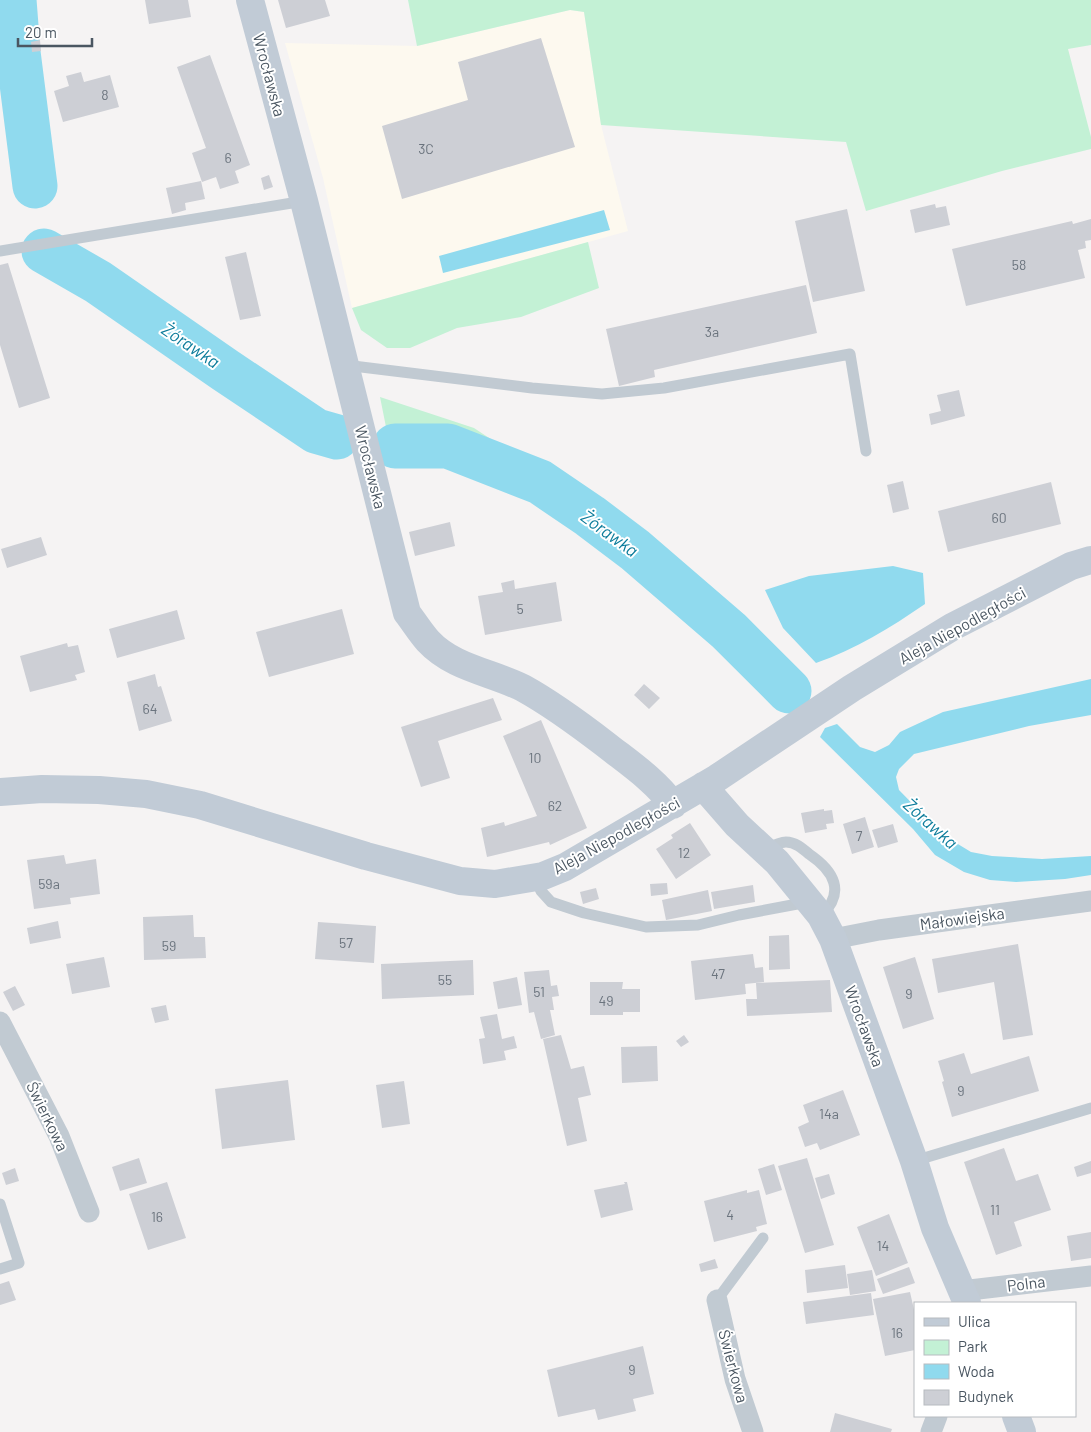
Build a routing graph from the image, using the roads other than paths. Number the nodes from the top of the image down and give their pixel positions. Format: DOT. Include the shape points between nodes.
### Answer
graph roads {
  1 [pos="250,0"];
  2 [pos="304,201"];
  3 [pos="0,251"];
  4 [pos="345,365"];
  5 [pos="866,450"];
  6 [pos="1091,560"];
  7 [pos="702,786"];
  8 [pos="0,792"];
  9 [pos="673,804"];
  10 [pos="535,877"];
  11 [pos="1091,901"];
  12 [pos="821,919"];
  13 [pos="0,1022"];
  14 [pos="1091,1108"];
  15 [pos="914,1160"];
  16 [pos="0,1204"];
  17 [pos="89,1212"];
  18 [pos="763,1238"];
  19 [pos="0,1269"];
  20 [pos="1091,1276"];
  21 [pos="964,1297"];
  22 [pos="717,1300"];
  23 [pos="937,1417"];
  24 [pos="1016,1417"];
  25 [pos="753,1432"];
  26 [pos="931,1432"];
  27 [pos="1022,1432"];
  1 -- 2 [label="street, Wrocławska"];
  2 -- 3 [label="lane"];
  2 -- 4 [label="street, Wrocławska"];
  4 -- 5 [label="lane" via="602,394 664,388 850,354"];
  4 -- 9 [label="street, Wrocławska" via="408,613 418,629 447,657 542,699 644,773"];
  6 -- 7 [label="street, Aleja Niepodległości" via="1071,566 952,627"];
  7 -- 9 [label="street, Aleja Niepodległości"];
  7 -- 12 [label="street, Wrocławska" via="777,862"];
  8 -- 10 [label="street, Aleja Niepodległości" via="42,789 146,794 200,805 460,881 495,884"];
  9 -- 10 [label="street, Aleja Niepodległości" via="565,867"];
  10 -- 12 [label="lane" via="551,902 646,927 698,925 739,915"];
  11 -- 12 [label="street, Małowiejska" via="879,930"];
  12 -- 15 [label="street, Wrocławska"];
  13 -- 17 [label="street, Świerkowa" via="60,1136"];
  14 -- 15 [label="lane"];
  15 -- 21 [label="street, Wrocławska" via="935,1228"];
  16 -- 19 [label="lane" via="19,1262"];
  18 -- 22 [label="lane"];
  20 -- 21 [label="street, Polna"];
  22 -- 25 [label="street, Świerkowa" via="735,1379"];
  23 -- 26 [label="street"];
  24 -- 27 [label="street"];
}
